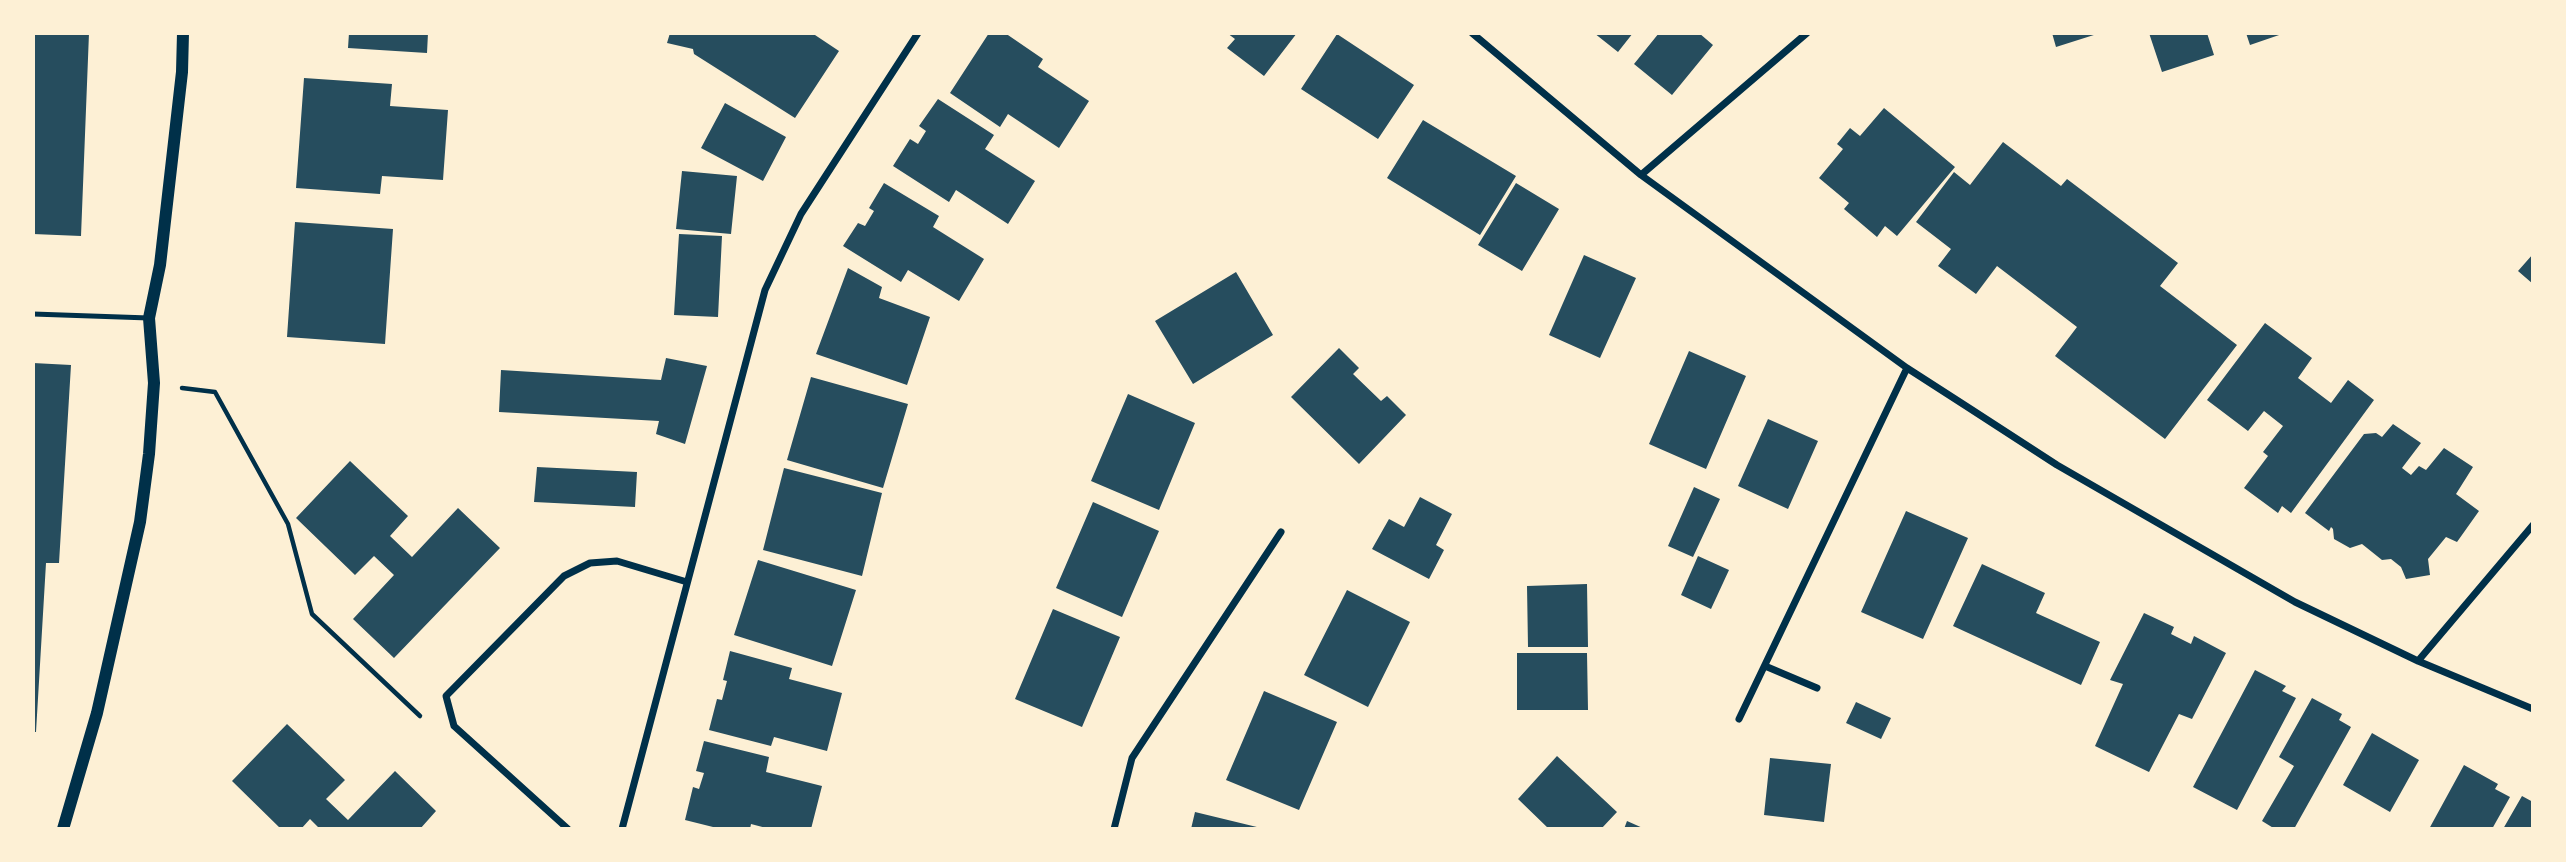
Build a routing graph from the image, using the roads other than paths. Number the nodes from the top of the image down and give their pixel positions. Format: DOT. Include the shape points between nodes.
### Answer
graph roads {
  1 [pos="183,33"];
  2 [pos="918,33"];
  3 [pos="1472,33"];
  4 [pos="1807,33"];
  5 [pos="1641,175"];
  6 [pos="33,314"];
  7 [pos="149,318"];
  8 [pos="1907,368"];
  9 [pos="2533,525"];
  10 [pos="1281,532"];
  11 [pos="687,582"];
  12 [pos="2418,661"];
  13 [pos="1765,666"];
  14 [pos="1817,688"];
  15 [pos="2533,709"];
  16 [pos="1740,719"];
  17 [pos="63,829"];
  18 [pos="568,829"];
  19 [pos="622,829"];
  20 [pos="1114,829"];
  1 -- 7 [label="street" via="162,252"];
  2 -- 11 [label="street" via="801,214 765,290"];
  3 -- 5 [label="street"];
  4 -- 5 [label="street"];
  5 -- 8 [label="street"];
  6 -- 7 [label="lane"];
  7 -- 17 [label="street" via="154,383 137,535 97,713"];
  8 -- 12 [label="street" via="2057,465 2183,538 2295,601"];
  8 -- 13 [label="street"];
  9 -- 12 [label="street"];
  10 -- 20 [label="street" via="1132,758"];
  11 -- 18 [label="street" via="617,561 590,563 564,576 446,696 454,726"];
  11 -- 19 [label="street"];
  12 -- 15 [label="street"];
  13 -- 14 [label="street"];
  13 -- 16 [label="street"];
}
